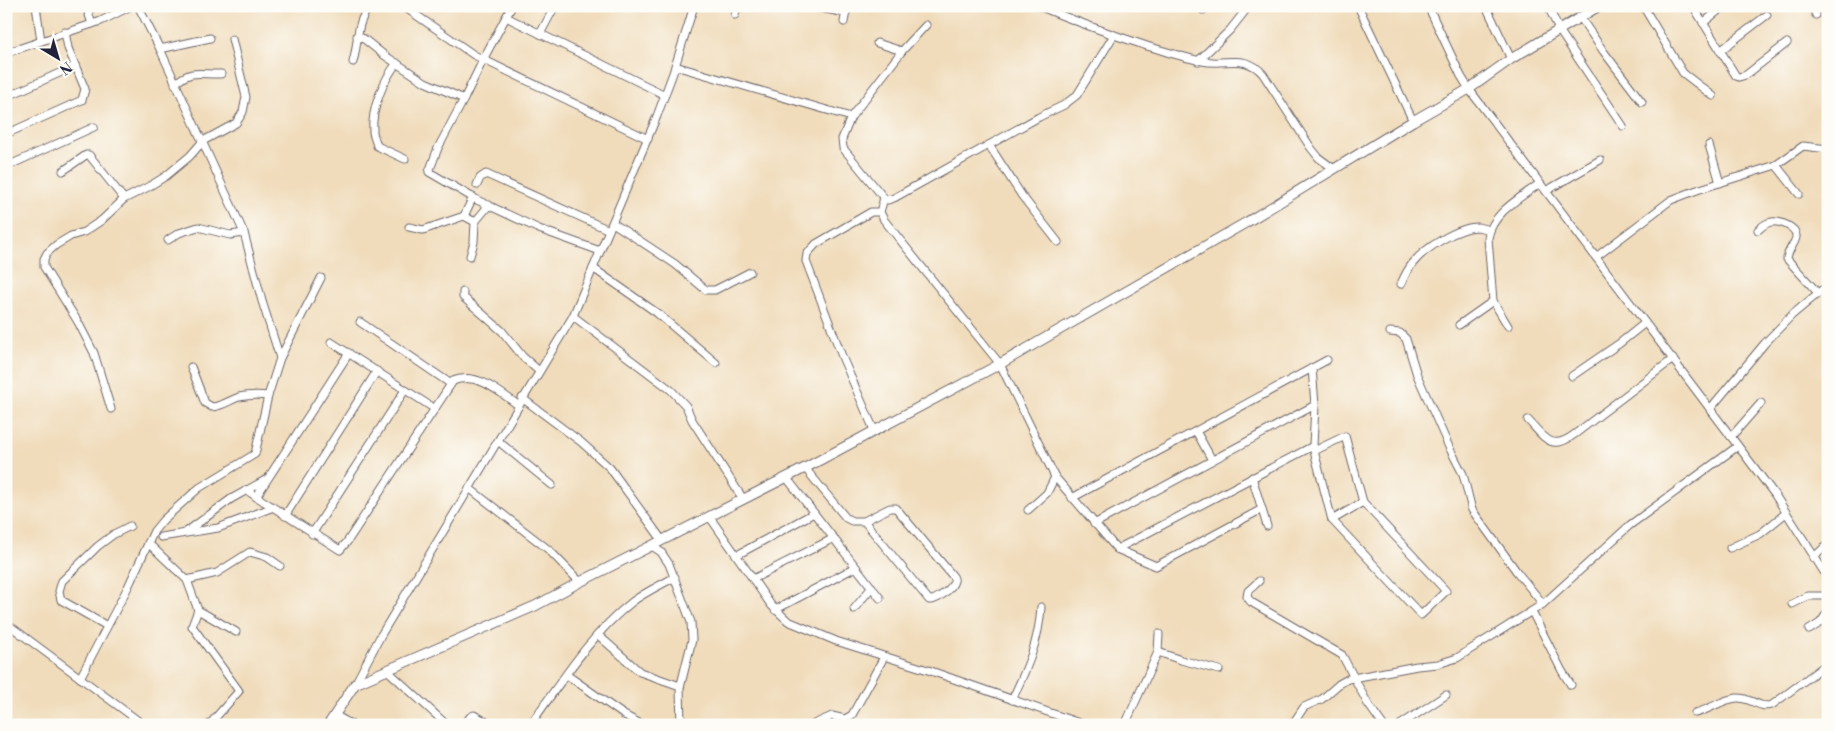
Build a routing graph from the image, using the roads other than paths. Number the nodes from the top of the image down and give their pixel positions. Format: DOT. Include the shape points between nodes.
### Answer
graph roads {
  1 [pos="36,6"];
  2 [pos="86,6"];
  3 [pos="131,6"];
  4 [pos="138,6"];
  5 [pos="370,6"];
  6 [pos="403,6"];
  7 [pos="512,6"];
  8 [pos="555,6"];
  9 [pos="694,6"];
  10 [pos="737,6"];
  11 [pos="810,6"];
  12 [pos="1039,6"];
  13 [pos="1249,6"];
  14 [pos="1358,6"];
  15 [pos="1428,6"];
  16 [pos="1486,6"];
  17 [pos="1548,6"];
  18 [pos="1599,6"];
  19 [pos="1643,6"];
  20 [pos="1693,6"];
  21 [pos="1724,6"];
  22 [pos="1812,6"];
  23 [pos="847,10"];
  24 [pos="734,15"];
  25 [pos="1767,15"];
  26 [pos="1816,15"];
  27 [pos="506,17"];
  28 [pos="1580,17"];
  29 [pos="844,22"];
  30 [pos="1703,23"];
  31 [pos="92,24"];
  32 [pos="926,25"];
  33 [pos="1559,30"];
  34 [pos="64,32"];
  35 [pos="540,34"];
  36 [pos="1114,35"];
  37 [pos="357,36"];
  38 [pos="210,38"];
  39 [pos="232,39"];
  40 [pos="41,41"];
  41 [pos="877,43"];
  42 [pos="1787,43"];
  43 [pos="160,49"];
  44 [pos="902,50"];
  45 [pos="1720,51"];
  46 [pos="6,53"];
  47 [pos="1511,59"];
  48 [pos="483,60"];
  49 [pos="1198,61"];
  50 [pos="353,62"];
  51 [pos="397,63"];
  52 [pos="75,66"];
  53 [pos="675,66"];
  54 [pos="221,74"];
  55 [pos="175,84"];
  56 [pos="1469,89"];
  57 [pos="665,95"];
  58 [pos="1713,96"];
  59 [pos="6,97"];
  60 [pos="464,99"];
  61 [pos="1642,102"];
  62 [pos="851,117"];
  63 [pos="1413,121"];
  64 [pos="1623,126"];
  65 [pos="94,127"];
  66 [pos="6,134"];
  67 [pos="648,139"];
  68 [pos="203,141"];
  69 [pos="988,145"];
  70 [pos="1709,145"];
  71 [pos="1828,149"];
  72 [pos="405,159"];
  73 [pos="1600,160"];
  74 [pos="6,163"];
  75 [pos="1776,165"];
  76 [pos="1334,169"];
  77 [pos="63,172"];
  78 [pos="1720,182"];
  79 [pos="1539,184"];
  80 [pos="477,185"];
  81 [pos="1546,191"];
  82 [pos="1798,194"];
  83 [pos="473,197"];
  84 [pos="884,198"];
  85 [pos="124,199"];
  86 [pos="489,205"];
  87 [pos="880,212"];
  88 [pos="464,216"];
  89 [pos="475,222"];
  90 [pos="611,226"];
  91 [pos="409,227"];
  92 [pos="1489,230"];
  93 [pos="1758,230"];
  94 [pos="244,233"];
  95 [pos="168,240"];
  96 [pos="1058,242"];
  97 [pos="600,251"];
  98 [pos="470,256"];
  99 [pos="1596,257"];
  100 [pos="593,268"];
  101 [pos="750,272"];
  102 [pos="321,278"];
  103 [pos="1400,284"];
  104 [pos="1828,285"];
  105 [pos="463,292"];
  106 [pos="1818,293"];
  107 [pos="1493,301"];
  108 [pos="573,316"];
  109 [pos="360,322"];
  110 [pos="1645,322"];
  111 [pos="1459,325"];
  112 [pos="1508,326"];
  113 [pos="1390,332"];
  114 [pos="331,342"];
  115 [pos="349,353"];
  116 [pos="280,358"];
  117 [pos="1673,359"];
  118 [pos="1327,360"];
  119 [pos="716,363"];
  120 [pos="1000,364"];
  121 [pos="191,366"];
  122 [pos="1312,368"];
  123 [pos="377,371"];
  124 [pos="539,371"];
  125 [pos="1572,376"];
  126 [pos="451,384"];
  127 [pos="405,390"];
  128 [pos="268,396"];
  129 [pos="520,401"];
  130 [pos="1761,403"];
  131 [pos="1315,405"];
  132 [pos="111,409"];
  133 [pos="1710,409"];
  134 [pos="436,410"];
  135 [pos="1528,420"];
  136 [pos="874,430"];
  137 [pos="1196,431"];
  138 [pos="1732,437"];
  139 [pos="498,441"];
  140 [pos="1738,446"];
  141 [pos="1314,448"];
  142 [pos="1212,460"];
  143 [pos="805,468"];
  144 [pos="786,477"];
  145 [pos="1055,477"];
  146 [pos="1252,477"];
  147 [pos="267,479"];
  148 [pos="552,485"];
  149 [pos="469,488"];
  150 [pos="246,490"];
  151 [pos="256,497"];
  152 [pos="1072,498"];
  153 [pos="743,499"];
  154 [pos="1364,502"];
  155 [pos="271,508"];
  156 [pos="1262,509"];
  157 [pos="1028,510"];
  158 [pos="814,513"];
  159 [pos="1786,513"];
  160 [pos="285,516"];
  161 [pos="709,516"];
  162 [pos="864,520"];
  163 [pos="1332,520"];
  164 [pos="1094,524"];
  165 [pos="130,526"];
  166 [pos="1267,526"];
  167 [pos="183,533"];
  168 [pos="312,534"];
  169 [pos="162,537"];
  170 [pos="834,538"];
  171 [pos="662,540"];
  172 [pos="148,543"];
  173 [pos="1828,544"];
  174 [pos="652,546"];
  175 [pos="1730,548"];
  176 [pos="1117,549"];
  177 [pos="737,555"];
  178 [pos="1814,558"];
  179 [pos="280,566"];
  180 [pos="856,567"];
  181 [pos="675,577"];
  182 [pos="1828,578"];
  183 [pos="753,579"];
  184 [pos="187,580"];
  185 [pos="1259,581"];
  186 [pos="580,582"];
  187 [pos="872,587"];
  188 [pos="1828,596"];
  189 [pos="880,598"];
  190 [pos="1543,604"];
  191 [pos="1792,604"];
  192 [pos="1041,606"];
  193 [pos="854,609"];
  194 [pos="198,610"];
  195 [pos="775,610"];
  196 [pos="1532,612"];
  197 [pos="1828,612"];
  198 [pos="6,623"];
  199 [pos="107,626"];
  200 [pos="1809,630"];
  201 [pos="236,632"];
  202 [pos="1159,634"];
  203 [pos="598,635"];
  204 [pos="1158,652"];
  205 [pos="884,656"];
  206 [pos="1828,663"];
  207 [pos="387,670"];
  208 [pos="1220,670"];
  209 [pos="567,675"];
  210 [pos="1354,677"];
  211 [pos="80,678"];
  212 [pos="354,684"];
  213 [pos="1571,685"];
  214 [pos="680,686"];
  215 [pos="1446,695"];
  216 [pos="1012,700"];
  217 [pos="1695,713"];
  218 [pos="335,715"];
  219 [pos="814,724"];
  220 [pos="144,725"];
  221 [pos="209,725"];
  222 [pos="328,725"];
  223 [pos="352,725"];
  224 [pos="447,725"];
  225 [pos="464,725"];
  226 [pos="492,725"];
  227 [pos="530,725"];
  228 [pos="643,725"];
  229 [pos="681,725"];
  230 [pos="1085,725"];
  231 [pos="1126,725"];
  232 [pos="1292,725"];
  233 [pos="1383,725"];
  234 [pos="1400,725"];
  1 -- 40 [label="street"];
  2 -- 31 [label="street"];
  3 -- 31 [label="street"];
  4 -- 43 [label="street"];
  5 -- 37 [label="street" via="358,27"];
  6 -- 48 [label="street"];
  7 -- 27 [label="street"];
  8 -- 35 [label="street"];
  9 -- 53 [label="street"];
  10 -- 24 [label="street"];
  11 -- 23 [label="street"];
  12 -- 36 [label="street"];
  13 -- 49 [label="street"];
  14 -- 63 [label="street"];
  15 -- 56 [label="street"];
  16 -- 47 [label="street"];
  17 -- 33 [label="street"];
  18 -- 28 [label="street"];
  19 -- 58 [label="street" via="1683,73"];
  20 -- 30 [label="street"];
  21 -- 30 [label="street"];
  22 -- 26 [label="street"];
  23 -- 29 [label="street"];
  25 -- 45 [label="street"];
  27 -- 35 [label="street"];
  27 -- 48 [label="street"];
  28 -- 33 [label="street"];
  28 -- 61 [label="street"];
  30 -- 45 [label="street"];
  31 -- 34 [label="street"];
  32 -- 44 [label="street"];
  33 -- 47 [label="street"];
  33 -- 64 [label="street"];
  34 -- 40 [label="street"];
  34 -- 52 [label="street"];
  35 -- 57 [label="street"];
  36 -- 49 [label="street"];
  36 -- 69 [label="street" via="1073,100"];
  37 -- 50 [label="street"];
  37 -- 51 [label="street"];
  38 -- 43 [label="street"];
  39 -- 68 [label="street" via="246,97 243,112 236,123"];
  40 -- 46 [label="street"];
  41 -- 44 [label="street"];
  42 -- 45 [label="street" via="1739,77"];
  43 -- 55 [label="street"];
  44 -- 62 [label="street"];
  47 -- 56 [label="street"];
  48 -- 60 [label="street"];
  48 -- 67 [label="street"];
  49 -- 76 [label="street" via="1215,64 1241,61 1258,68 1311,148"];
  51 -- 60 [label="street" via="426,82"];
  51 -- 72 [label="street" via="381,88 373,130 377,146"];
  52 -- 59 [label="street"];
  52 -- 66 [label="street" via="85,89 82,100"];
  53 -- 57 [label="street"];
  53 -- 62 [label="street"];
  54 -- 55 [label="street" via="190,73"];
  55 -- 68 [label="street"];
  56 -- 63 [label="street"];
  56 -- 79 [label="street"];
  57 -- 67 [label="street"];
  60 -- 83 [label="street" via="429,172"];
  62 -- 84 [label="street" via="842,139 843,148"];
  63 -- 76 [label="street"];
  65 -- 74 [label="street" via="12,164"];
  67 -- 90 [label="street"];
  68 -- 85 [label="street" via="166,176"];
  68 -- 94 [label="street"];
  69 -- 84 [label="street" via="894,198"];
  69 -- 96 [label="street"];
  70 -- 78 [label="street"];
  71 -- 75 [label="street" via="1803,146"];
  73 -- 81 [label="street"];
  75 -- 78 [label="street"];
  75 -- 82 [label="street"];
  76 -- 120 [label="street"];
  77 -- 85 [label="street" via="89,155"];
  78 -- 99 [label="street" via="1672,200"];
  79 -- 81 [label="street"];
  79 -- 92 [label="street" via="1498,217"];
  80 -- 90 [label="street" via="486,174"];
  81 -- 99 [label="street"];
  83 -- 86 [label="street"];
  83 -- 88 [label="street"];
  84 -- 87 [label="street"];
  85 -- 132 [label="street" via="102,220 56,245 44,259 44,267 94,353"];
  86 -- 89 [label="street"];
  86 -- 97 [label="street"];
  87 -- 120 [label="street"];
  87 -- 136 [label="street" via="871,212 816,244 807,254 806,261"];
  88 -- 89 [label="street"];
  88 -- 91 [label="street" via="423,230"];
  89 -- 98 [label="street"];
  90 -- 97 [label="street"];
  90 -- 101 [label="street" via="675,264 706,290 715,290"];
  92 -- 103 [label="street" via="1471,228 1432,246 1411,265"];
  92 -- 107 [label="street"];
  93 -- 106 [label="street" via="1768,223 1778,222 1794,231 1796,239 1787,259"];
  94 -- 95 [label="street" via="230,235 198,226"];
  94 -- 116 [label="street"];
  97 -- 100 [label="street"];
  99 -- 110 [label="street"];
  100 -- 108 [label="street"];
  100 -- 119 [label="street" via="657,313"];
  102 -- 116 [label="street"];
  104 -- 106 [label="street"];
  105 -- 124 [label="street" via="463,297 498,327"];
  106 -- 133 [label="street" via="1765,343"];
  107 -- 111 [label="street"];
  107 -- 112 [label="street"];
  108 -- 124 [label="street"];
  108 -- 153 [label="street" via="681,400"];
  109 -- 126 [label="street"];
  110 -- 117 [label="street"];
  110 -- 125 [label="street"];
  113 -- 190 [label="street" via="1400,333 1406,339 1417,375 1463,474 1472,510"];
  114 -- 115 [label="street"];
  115 -- 123 [label="street"];
  115 -- 147 [label="street"];
  116 -- 128 [label="street"];
  117 -- 133 [label="street"];
  117 -- 135 [label="street" via="1561,443 1544,438"];
  118 -- 122 [label="street"];
  120 -- 136 [label="street"];
  120 -- 145 [label="street"];
  121 -- 128 [label="street" via="205,403 212,407 254,395"];
  122 -- 131 [label="street"];
  122 -- 137 [label="street"];
  123 -- 127 [label="street"];
  123 -- 160 [label="street"];
  124 -- 129 [label="street"];
  126 -- 129 [label="street" via="465,378 476,378"];
  126 -- 134 [label="street"];
  127 -- 134 [label="street"];
  127 -- 168 [label="street"];
  128 -- 172 [label="street" via="255,454 199,488 163,520"];
  129 -- 139 [label="street"];
  129 -- 171 [label="street" via="604,462"];
  130 -- 138 [label="street"];
  131 -- 141 [label="street"];
  131 -- 142 [label="street"];
  133 -- 138 [label="street"];
  134 -- 168 [label="street" via="343,549 337,550"];
  136 -- 143 [label="street"];
  137 -- 142 [label="street"];
  137 -- 152 [label="street"];
  138 -- 140 [label="street"];
  139 -- 148 [label="street"];
  139 -- 149 [label="street"];
  140 -- 159 [label="street"];
  140 -- 190 [label="street" via="1630,525"];
  141 -- 146 [label="street"];
  141 -- 154 [label="street" via="1345,436"];
  141 -- 163 [label="street"];
  142 -- 164 [label="street"];
  143 -- 144 [label="street"];
  143 -- 162 [label="street" via="846,518"];
  144 -- 153 [label="street"];
  144 -- 158 [label="street"];
  145 -- 152 [label="street"];
  145 -- 157 [label="street" via="1047,494"];
  146 -- 156 [label="street"];
  146 -- 176 [label="street"];
  147 -- 150 [label="street"];
  147 -- 151 [label="street"];
  149 -- 186 [label="street" via="549,550"];
  149 -- 212 [label="street"];
  150 -- 151 [label="street"];
  150 -- 167 [label="street"];
  151 -- 155 [label="street"];
  152 -- 164 [label="street"];
  153 -- 161 [label="street"];
  154 -- 163 [label="street"];
  154 -- 163 [label="street" via="1446,591 1421,615"];
  155 -- 160 [label="street"];
  155 -- 167 [label="street" via="218,528"];
  156 -- 166 [label="street"];
  156 -- 176 [label="street" via="1156,566"];
  158 -- 170 [label="street"];
  158 -- 177 [label="street"];
  159 -- 175 [label="street" via="1760,534"];
  159 -- 178 [label="street"];
  160 -- 168 [label="street"];
  161 -- 171 [label="street"];
  161 -- 177 [label="street"];
  162 -- 162 [label="street" via="929,600 941,595 954,582 953,576 896,508"];
  164 -- 176 [label="street"];
  165 -- 199 [label="street" via="98,546 62,580 59,591 61,600"];
  167 -- 169 [label="street"];
  170 -- 180 [label="street"];
  170 -- 183 [label="street"];
  171 -- 174 [label="street"];
  172 -- 184 [label="street"];
  172 -- 199 [label="street"];
  173 -- 178 [label="street"];
  174 -- 181 [label="street" via="664,557"];
  174 -- 186 [label="street"];
  177 -- 183 [label="street"];
  178 -- 182 [label="street"];
  179 -- 184 [label="street" via="267,557 250,552 216,573"];
  180 -- 187 [label="street"];
  180 -- 195 [label="street"];
  181 -- 203 [label="street" via="633,602"];
  181 -- 214 [label="street" via="693,631"];
  183 -- 195 [label="street"];
  184 -- 194 [label="street"];
  185 -- 210 [label="street" via="1248,591 1247,597 1251,602 1342,655"];
  186 -- 207 [label="street" via="535,606"];
  187 -- 189 [label="street"];
  187 -- 193 [label="street"];
  188 -- 191 [label="street" via="1808,596"];
  190 -- 196 [label="street"];
  192 -- 216 [label="street" via="1040,629 1034,649"];
  194 -- 201 [label="street"];
  194 -- 221 [label="street" via="192,626 239,691"];
  195 -- 205 [label="street" via="788,621 812,632"];
  196 -- 210 [label="street" via="1447,662"];
  196 -- 213 [label="street"];
  197 -- 200 [label="street"];
  198 -- 211 [label="street"];
  199 -- 211 [label="street"];
  202 -- 204 [label="street"];
  203 -- 209 [label="street" via="576,659"];
  203 -- 214 [label="street" via="640,672"];
  204 -- 208 [label="street"];
  204 -- 231 [label="street"];
  205 -- 216 [label="street"];
  205 -- 219 [label="street" via="852,715 842,719 832,716"];
  206 -- 217 [label="street" via="1772,705 1736,698"];
  207 -- 212 [label="street"];
  207 -- 224 [label="street"];
  209 -- 227 [label="street"];
  209 -- 228 [label="street"];
  210 -- 232 [label="street" via="1339,684 1319,701 1304,707"];
  210 -- 233 [label="street"];
  211 -- 220 [label="street"];
  212 -- 218 [label="street"];
  214 -- 229 [label="street"];
  215 -- 234 [label="street"];
  216 -- 230 [label="street"];
  218 -- 222 [label="street"];
  218 -- 223 [label="street"];
  225 -- 226 [label="street" via="474,715"];
}
